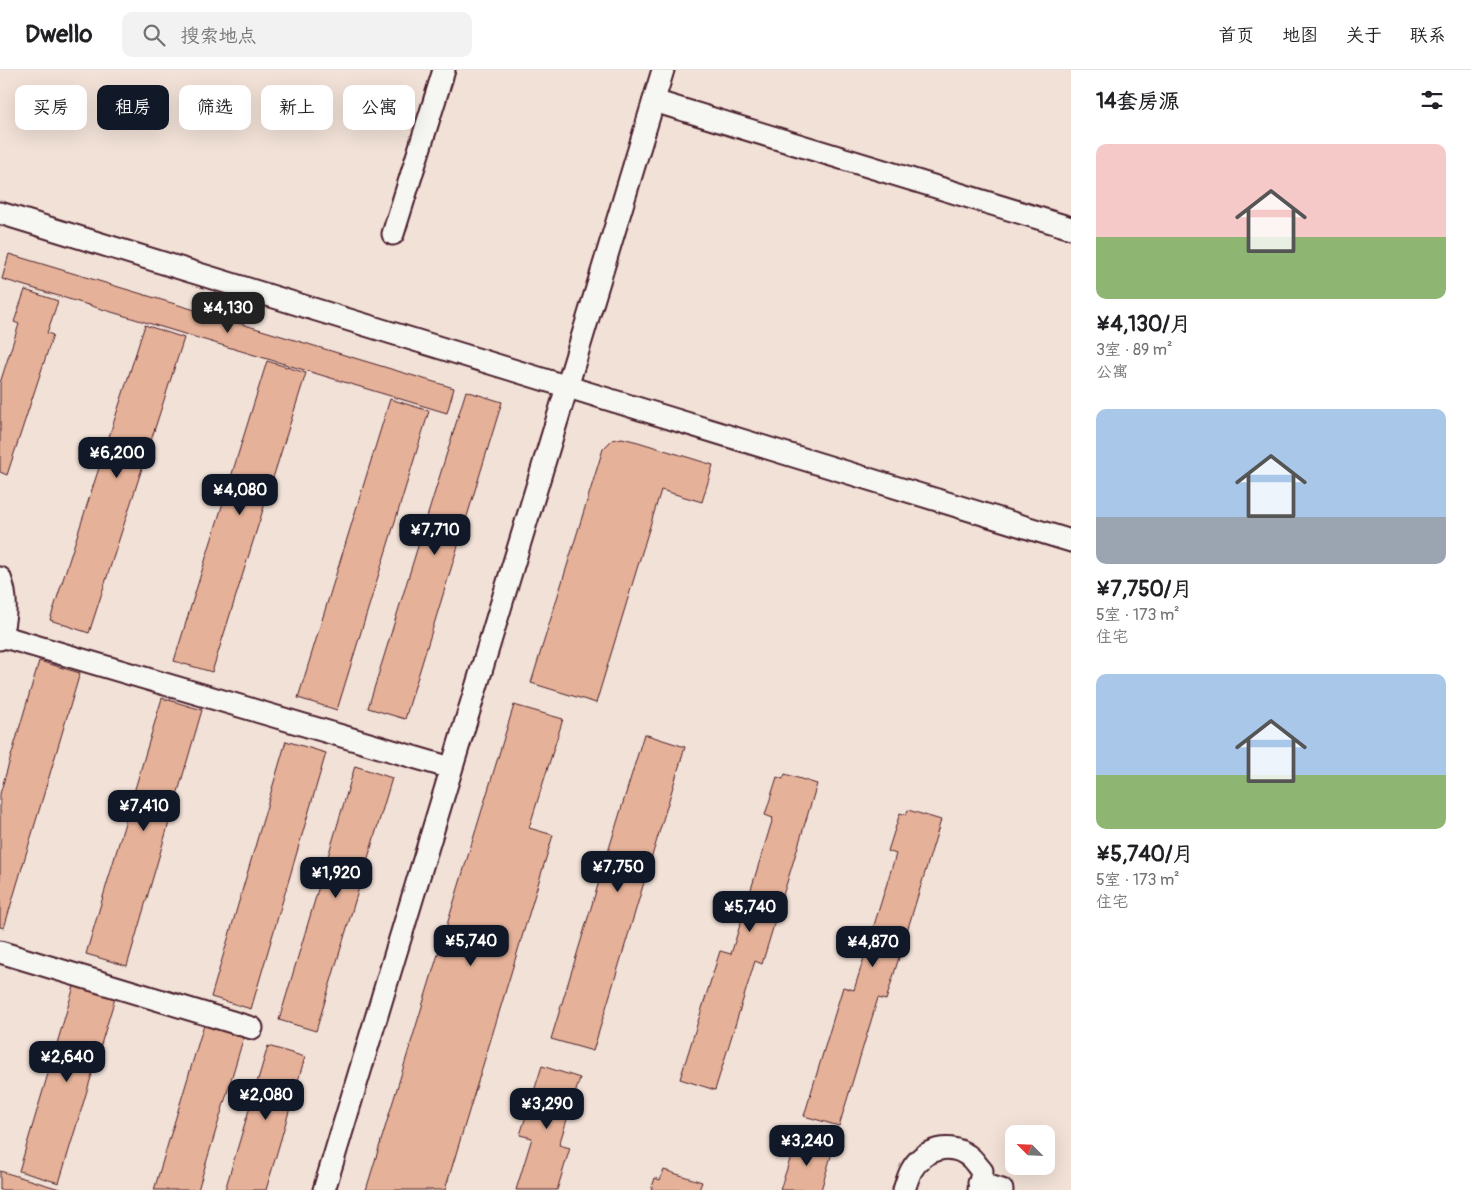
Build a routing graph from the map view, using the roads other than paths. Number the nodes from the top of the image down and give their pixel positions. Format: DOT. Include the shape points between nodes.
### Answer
graph roads {
  1 [pos="444,70"];
  2 [pos="663,70"];
  3 [pos="654,101"];
  4 [pos="0,213"];
  5 [pos="1071,228"];
  6 [pos="393,234"];
  7 [pos="567,387"];
  8 [pos="1071,541"];
  9 [pos="0,578"];
  10 [pos="0,638"];
  11 [pos="452,768"];
  12 [pos="0,952"];
  13 [pos="252,1028"];
  14 [pos="979,1187"];
  15 [pos="324,1190"];
  16 [pos="904,1190"];
  17 [pos="1002,1190"];
  1 -- 6 [label="street"];
  2 -- 3 [label="street"];
  3 -- 5 [label="street"];
  3 -- 7 [label="street"];
  4 -- 7 [label="street"];
  7 -- 8 [label="street"];
  7 -- 11 [label="street"];
  9 -- 10 [label="street" via="6,591 5,619"];
  10 -- 11 [label="street"];
  11 -- 15 [label="street"];
  12 -- 13 [label="street"];
  14 -- 16 [label="street" via="982,1170 971,1158 940,1148 924,1156 910,1172"];
  14 -- 17 [label="street"];
}
